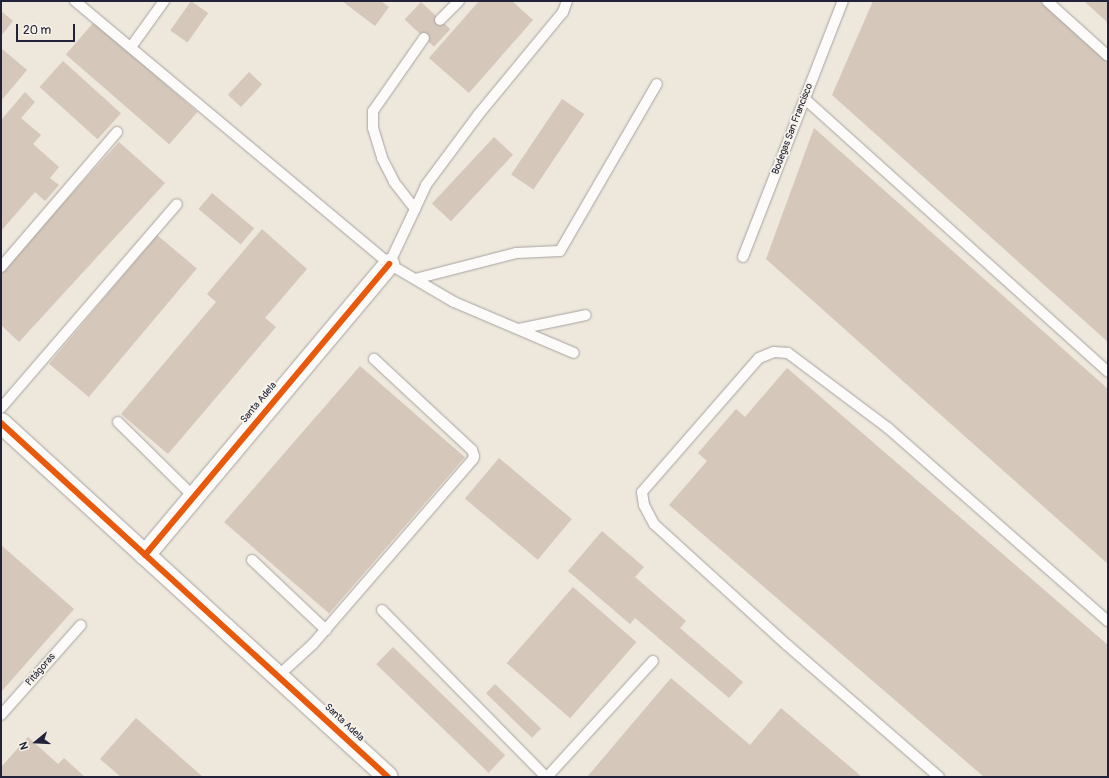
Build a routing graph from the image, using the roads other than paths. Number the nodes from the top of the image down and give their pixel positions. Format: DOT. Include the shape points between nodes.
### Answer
graph roads {
  1 [pos="75,1"];
  2 [pos="164,1"];
  3 [pos="459,1"];
  4 [pos="567,1"];
  5 [pos="843,1"];
  6 [pos="1047,1"];
  7 [pos="440,20"];
  8 [pos="424,38"];
  9 [pos="131,47"];
  10 [pos="1108,56"];
  11 [pos="656,84"];
  12 [pos="805,99"];
  13 [pos="117,132"];
  14 [pos="177,204"];
  15 [pos="415,209"];
  16 [pos="743,257"];
  17 [pos="389,264"];
  18 [pos="1,268"];
  19 [pos="415,279"];
  20 [pos="586,315"];
  21 [pos="518,329"];
  22 [pos="574,354"];
  23 [pos="374,359"];
  24 [pos="1108,372"];
  25 [pos="1,408"];
  26 [pos="118,422"];
  27 [pos="1,423"];
  28 [pos="194,497"];
  29 [pos="145,555"];
  30 [pos="252,560"];
  31 [pos="382,610"];
  32 [pos="1108,620"];
  33 [pos="81,625"];
  34 [pos="326,630"];
  35 [pos="653,661"];
  36 [pos="278,676"];
  37 [pos="1,715"];
  38 [pos="388,777"];
  39 [pos="547,777"];
  40 [pos="939,777"];
  1 -- 9 [label="lane"];
  2 -- 9 [label="lane"];
  3 -- 7 [label="lane"];
  4 -- 15 [label="lane" via="563,12 478,115 426,185"];
  5 -- 12 [label="lane, Bodegas San Francisco"];
  6 -- 10 [label="lane"];
  8 -- 15 [label="lane" via="373,111 373,128 382,158 394,182"];
  9 -- 17 [label="lane"];
  11 -- 19 [label="lane" via="560,251 516,253"];
  12 -- 16 [label="lane, Bodegas San Francisco"];
  12 -- 24 [label="lane"];
  13 -- 18 [label="lane"];
  14 -- 25 [label="lane"];
  15 -- 17 [label="lane"];
  17 -- 19 [label="lane"];
  17 -- 28 [label="street, Santa Adela"];
  19 -- 21 [label="lane" via="454,302"];
  20 -- 21 [label="lane"];
  21 -- 22 [label="lane"];
  23 -- 34 [label="lane" via="472,450 474,456"];
  26 -- 28 [label="lane"];
  27 -- 29 [label="street, Santa Adela"];
  28 -- 29 [label="street, Santa Adela"];
  29 -- 36 [label="street, Santa Adela"];
  30 -- 34 [label="lane"];
  31 -- 39 [label="lane"];
  32 -- 40 [label="lane" via="888,428 851,400 788,353 774,352 760,358 642,492 644,505 654,524 787,645"];
  33 -- 37 [label="lane, Pitágoras"];
  34 -- 36 [label="lane"];
  35 -- 39 [label="lane"];
  36 -- 38 [label="street, Santa Adela"];
}
